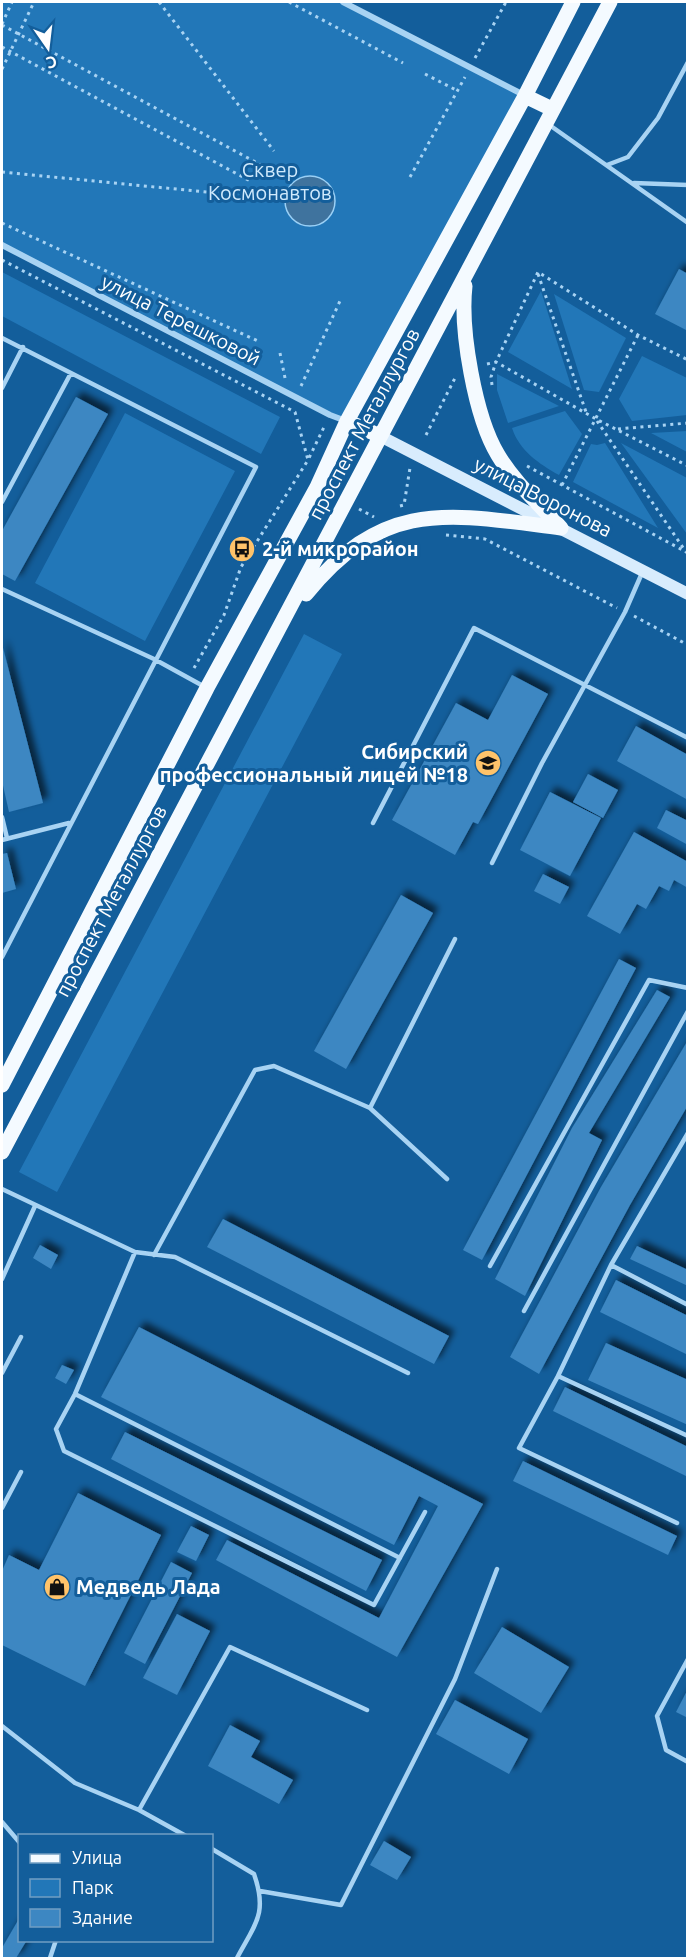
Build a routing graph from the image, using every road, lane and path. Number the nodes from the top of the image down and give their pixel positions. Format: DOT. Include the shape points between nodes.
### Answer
graph roads {
  1 [pos="12,2"];
  2 [pos="34,2"];
  3 [pos="159,2"];
  4 [pos="290,2"];
  5 [pos="343,2"];
  6 [pos="506,2"];
  7 [pos="573,2"];
  8 [pos="610,2"];
  9 [pos="2,25"];
  10 [pos="19,34"];
  11 [pos="2,47"];
  12 [pos="10,51"];
  13 [pos="687,62"];
  14 [pos="403,63"];
  15 [pos="470,67"];
  16 [pos="2,69"];
  17 [pos="425,74"];
  18 [pos="458,91"];
  19 [pos="525,96"];
  20 [pos="549,116"];
  21 [pos="274,151"];
  22 [pos="261,165"];
  23 [pos="607,165"];
  24 [pos="2,172"];
  25 [pos="410,177"];
  26 [pos="252,182"];
  27 [pos="634,183"];
  28 [pos="687,185"];
  29 [pos="247,196"];
  30 [pos="2,223"];
  31 [pos="687,223"];
  32 [pos="2,245"];
  33 [pos="2,260"];
  34 [pos="538,272"];
  35 [pos="465,279"];
  36 [pos="340,301"];
  37 [pos="639,335"];
  38 [pos="2,338"];
  39 [pos="260,342"];
  40 [pos="23,347"];
  41 [pos="280,353"];
  42 [pos="687,360"];
  43 [pos="496,362"];
  44 [pos="485,365"];
  45 [pos="459,368"];
  46 [pos="71,373"];
  47 [pos="492,387"];
  48 [pos="2,388"];
  49 [pos="296,398"];
  50 [pos="587,413"];
  51 [pos="330,416"];
  52 [pos="596,419"];
  53 [pos="347,421"];
  54 [pos="687,423"];
  55 [pos="617,429"];
  56 [pos="426,435"];
  57 [pos="380,436"];
  58 [pos="308,460"];
  59 [pos="523,461"];
  60 [pos="410,466"];
  61 [pos="687,466"];
  62 [pos="562,485"];
  63 [pos="2,502"];
  64 [pos="359,509"];
  65 [pos="394,509"];
  66 [pos="384,513"];
  67 [pos="561,528"];
  68 [pos="441,535"];
  69 [pos="687,552"];
  70 [pos="643,571"];
  71 [pos="2,589"];
  72 [pos="687,594"];
  73 [pos="625,612"];
  74 [pos="284,621"];
  75 [pos="687,645"];
  76 [pos="154,659"];
  77 [pos="189,678"];
  78 [pos="586,686"];
  79 [pos="207,688"];
  80 [pos="687,738"];
  81 [pos="2,818"];
  82 [pos="69,823"];
  83 [pos="373,823"];
  84 [pos="4,839"];
  85 [pos="492,862"];
  86 [pos="455,939"];
  87 [pos="2,957"];
  88 [pos="687,988"];
  89 [pos="687,1011"];
  90 [pos="7,1063"];
  91 [pos="2,1085"];
  92 [pos="370,1108"];
  93 [pos="687,1133"];
  94 [pos="2,1152"];
  95 [pos="447,1179"];
  96 [pos="2,1189"];
  97 [pos="35,1206"];
  98 [pos="135,1252"];
  99 [pos="154,1255"];
  100 [pos="611,1265"];
  101 [pos="490,1266"];
  102 [pos="2,1279"];
  103 [pos="687,1305"];
  104 [pos="524,1311"];
  105 [pos="21,1337"];
  106 [pos="2,1373"];
  107 [pos="408,1373"];
  108 [pos="558,1376"];
  109 [pos="75,1394"];
  110 [pos="687,1436"];
  111 [pos="21,1472"];
  112 [pos="2,1508"];
  113 [pos="425,1512"];
  114 [pos="677,1523"];
  115 [pos="400,1558"];
  116 [pos="497,1569"];
  117 [pos="687,1659"];
  118 [pos="367,1710"];
  119 [pos="2,1726"];
  120 [pos="687,1762"];
  121 [pos="138,1810"];
  122 [pos="2,1822"];
  123 [pos="182,1834"];
  124 [pos="18,1841"];
  125 [pos="213,1850"];
  126 [pos="260,1891"];
  127 [pos="56,1942"];
  128 [pos="50,1959"];
  129 [pos="237,1959"];
  1 -- 9 [label="path"];
  2 -- 10 [label="path"];
  3 -- 21 [label="path"];
  4 -- 14 [label="path"];
  5 -- 15 [label="street"];
  6 -- 15 [label="path"];
  7 -- 19 [label="main road, проспект Металлургов"];
  8 -- 20 [label="main road, проспект Металлургов"];
  9 -- 10 [label="path"];
  10 -- 12 [label="path"];
  10 -- 22 [label="path"];
  11 -- 12 [label="path"];
  12 -- 16 [label="path"];
  12 -- 26 [label="path"];
  13 -- 23 [label="lane" via="658,117 628,157"];
  15 -- 18 [label="path"];
  15 -- 19 [label="street"];
  17 -- 18 [label="path"];
  18 -- 25 [label="path"];
  19 -- 20 [label="main road"];
  19 -- 53 [label="main road, проспект Металлургов"];
  20 -- 23 [label="lane"];
  20 -- 35 [label="main road, проспект Металлургов"];
  23 -- 27 [label="lane"];
  24 -- 29 [label="path"];
  27 -- 28 [label="lane"];
  27 -- 31 [label="lane"];
  30 -- 39 [label="path"];
  32 -- 49 [label="street, улица Терешковой"];
  33 -- 58 [label="path" via="294,412"];
  34 -- 37 [label="path"];
  34 -- 43 [label="path"];
  34 -- 50 [label="path"];
  35 -- 57 [label="main road, проспект Металлургов"];
  35 -- 67 [label="main road" via="462,309 468,350 482,415 496,453"];
  36 -- 49 [label="path"];
  37 -- 42 [label="path"];
  37 -- 52 [label="path"];
  38 -- 40 [label="lane"];
  40 -- 46 [label="lane"];
  40 -- 48 [label="lane"];
  41 -- 49 [label="path" via="287,384"];
  43 -- 44 [label="path"];
  43 -- 47 [label="path"];
  43 -- 50 [label="path"];
  45 -- 56 [label="path"];
  46 -- 63 [label="lane"];
  46 -- 76 [label="lane" via="256,467"];
  49 -- 51 [label="street, улица Терешковой"];
  50 -- 52 [label="path"];
  51 -- 53 [label="street, улица Терешковой"];
  51 -- 58 [label="path"];
  52 -- 55 [label="path"];
  52 -- 62 [label="path"];
  52 -- 69 [label="path"];
  53 -- 57 [label="main road"];
  53 -- 79 [label="main road, проспект Металлургов" via="316,487"];
  54 -- 55 [label="path"];
  55 -- 61 [label="path"];
  57 -- 67 [label="main road, улица Воронова"];
  57 -- 74 [label="main road, проспект Металлургов"];
  58 -- 77 [label="path" via="241,567 224,615"];
  59 -- 62 [label="path"];
  60 -- 65 [label="path" via="404,505"];
  62 -- 69 [label="path"];
  64 -- 66 [label="path" via="374,517"];
  67 -- 70 [label="main road, улица Воронова"];
  67 -- 74 [label="main road" via="489,519 406,520 347,550"];
  68 -- 73 [label="path" via="485,539"];
  70 -- 72 [label="main road, улица Воронова"];
  70 -- 73 [label="lane"];
  71 -- 76 [label="lane"];
  73 -- 75 [label="path"];
  73 -- 78 [label="lane"];
  74 -- 94 [label="main road, проспект Металлургов"];
  76 -- 77 [label="lane"];
  76 -- 82 [label="lane"];
  77 -- 79 [label="lane"];
  78 -- 80 [label="lane"];
  78 -- 83 [label="lane" via="474,628"];
  78 -- 85 [label="lane"];
  79 -- 90 [label="main road, проспект Металлургов"];
  81 -- 84 [label="lane"];
  82 -- 84 [label="lane"];
  82 -- 87 [label="lane"];
  86 -- 92 [label="lane"];
  88 -- 101 [label="lane" via="649,981"];
  89 -- 104 [label="lane"];
  90 -- 91 [label="main road, проспект Металлургов"];
  92 -- 95 [label="lane"];
  92 -- 99 [label="lane" via="274,1066 255,1070"];
  93 -- 100 [label="lane"];
  96 -- 97 [label="lane"];
  97 -- 98 [label="lane"];
  97 -- 102 [label="lane"];
  98 -- 99 [label="lane"];
  98 -- 109 [label="lane"];
  99 -- 107 [label="lane" via="175,1257"];
  100 -- 103 [label="lane"];
  100 -- 108 [label="lane"];
  105 -- 106 [label="lane"];
  108 -- 110 [label="lane"];
  108 -- 114 [label="lane" via="519,1448"];
  109 -- 115 [label="lane"];
  109 -- 115 [label="lane" via="56,1429 64,1451 374,1605"];
  111 -- 112 [label="lane"];
  113 -- 115 [label="lane"];
  116 -- 126 [label="lane" via="455,1679 341,1905"];
  117 -- 120 [label="lane" via="657,1716 666,1750"];
  118 -- 121 [label="lane" via="230,1647"];
  119 -- 121 [label="lane" via="75,1783"];
  121 -- 123 [label="lane"];
  122 -- 124 [label="lane"];
  125 -- 126 [label="lane" via="255,1874"];
  126 -- 129 [label="lane" via="260,1916"];
  127 -- 128 [label="lane"];
}
